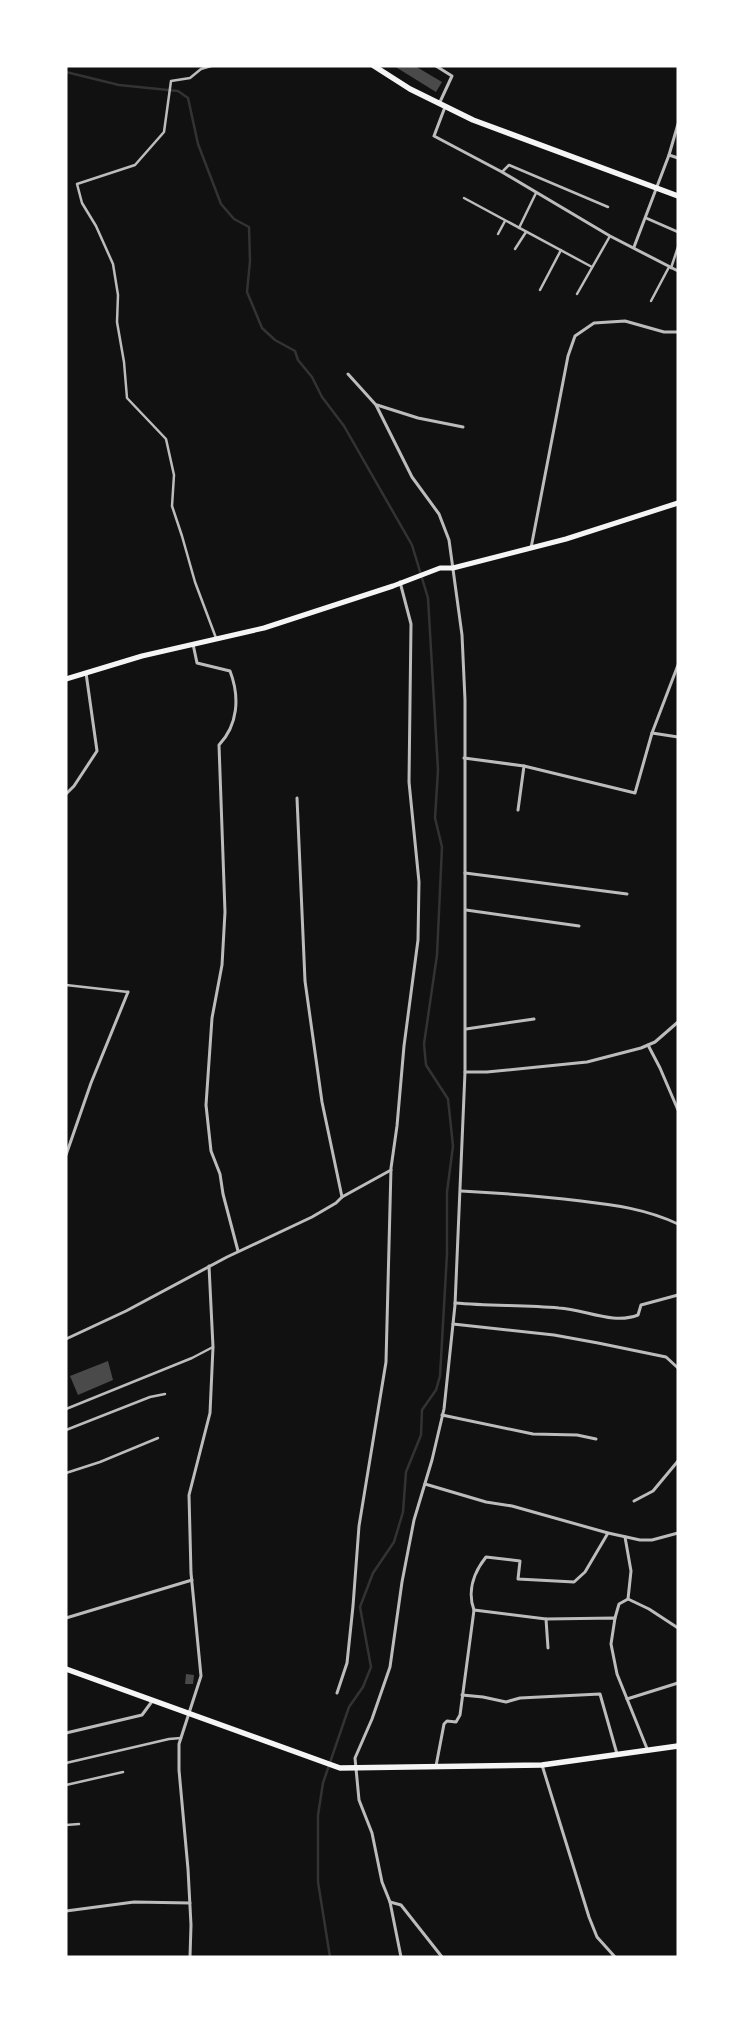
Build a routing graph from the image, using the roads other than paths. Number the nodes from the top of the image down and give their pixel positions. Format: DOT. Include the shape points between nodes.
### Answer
graph roads {
  1 [pos="211,66"];
  2 [pos="374,66"];
  3 [pos="436,66"];
  4 [pos="442,105"];
  5 [pos="678,124"];
  6 [pos="677,130"];
  7 [pos="669,155"];
  8 [pos="678,158"];
  9 [pos="502,172"];
  10 [pos="657,188"];
  11 [pos="536,193"];
  12 [pos="678,196"];
  13 [pos="464,198"];
  14 [pos="608,206"];
  15 [pos="646,218"];
  16 [pos="505,221"];
  17 [pos="519,228"];
  18 [pos="526,232"];
  19 [pos="678,232"];
  20 [pos="498,234"];
  21 [pos="610,236"];
  22 [pos="678,247"];
  23 [pos="634,248"];
  24 [pos="515,249"];
  25 [pos="561,250"];
  26 [pos="592,267"];
  27 [pos="670,267"];
  28 [pos="678,271"];
  29 [pos="540,290"];
  30 [pos="577,294"];
  31 [pos="651,301"];
  32 [pos="678,332"];
  33 [pos="348,374"];
  34 [pos="376,405"];
  35 [pos="464,427"];
  36 [pos="678,503"];
  37 [pos="530,548"];
  38 [pos="454,568"];
  39 [pos="402,581"];
  40 [pos="216,639"];
  41 [pos="193,644"];
  42 [pos="678,665"];
  43 [pos="86,673"];
  44 [pos="66,679"];
  45 [pos="652,733"];
  46 [pos="678,737"];
  47 [pos="464,758"];
  48 [pos="524,766"];
  49 [pos="66,794"];
  50 [pos="297,798"];
  51 [pos="518,810"];
  52 [pos="464,873"];
  53 [pos="627,894"];
  54 [pos="466,910"];
  55 [pos="579,926"];
  56 [pos="66,985"];
  57 [pos="128,992"];
  58 [pos="534,1020"];
  59 [pos="678,1022"];
  60 [pos="466,1029"];
  61 [pos="648,1045"];
  62 [pos="466,1072"];
  63 [pos="678,1110"];
  64 [pos="66,1155"];
  65 [pos="391,1170"];
  66 [pos="461,1191"];
  67 [pos="342,1197"];
  68 [pos="678,1224"];
  69 [pos="238,1251"];
  70 [pos="209,1266"];
  71 [pos="678,1295"];
  72 [pos="456,1303"];
  73 [pos="453,1324"];
  74 [pos="66,1339"];
  75 [pos="212,1347"];
  76 [pos="678,1368"];
  77 [pos="165,1394"];
  78 [pos="66,1409"];
  79 [pos="442,1415"];
  80 [pos="66,1430"];
  81 [pos="158,1438"];
  82 [pos="596,1439"];
  83 [pos="678,1461"];
  84 [pos="66,1473"];
  85 [pos="425,1484"];
  86 [pos="634,1501"];
  87 [pos="608,1533"];
  88 [pos="678,1533"];
  89 [pos="625,1537"];
  90 [pos="192,1580"];
  91 [pos="628,1599"];
  92 [pos="474,1610"];
  93 [pos="66,1618"];
  94 [pos="546,1618"];
  95 [pos="615,1618"];
  96 [pos="678,1628"];
  97 [pos="548,1648"];
  98 [pos="66,1669"];
  99 [pos="678,1683"];
  100 [pos="337,1694"];
  101 [pos="462,1695"];
  102 [pos="627,1699"];
  103 [pos="153,1700"];
  104 [pos="190,1713"];
  105 [pos="66,1733"];
  106 [pos="181,1738"];
  107 [pos="678,1746"];
  108 [pos="648,1751"];
  109 [pos="617,1755"];
  110 [pos="66,1763"];
  111 [pos="542,1765"];
  112 [pos="436,1766"];
  113 [pos="123,1772"];
  114 [pos="66,1785"];
  115 [pos="79,1824"];
  116 [pos="66,1825"];
  117 [pos="390,1902"];
  118 [pos="190,1903"];
  119 [pos="66,1911"];
  120 [pos="190,1957"];
  121 [pos="401,1957"];
  122 [pos="442,1957"];
  123 [pos="615,1957"];
  1 -- 40 [label="street" via="190,78 170,82 164,132 135,164 77,184 82,203 113,264 127,398 166,439 174,475 172,506"];
  2 -- 4 [label="highway"];
  3 -- 4 [label="street" via="452,76"];
  4 -- 9 [label="street" via="434,136"];
  4 -- 10 [label="highway" via="473,120"];
  5 -- 6 [label="street"];
  6 -- 7 [label="street"];
  7 -- 8 [label="street"];
  7 -- 10 [label="street"];
  9 -- 11 [label="street"];
  9 -- 14 [label="street" via="509,165"];
  10 -- 12 [label="highway"];
  10 -- 15 [label="street"];
  11 -- 17 [label="street"];
  11 -- 21 [label="street"];
  13 -- 16 [label="street"];
  15 -- 19 [label="street"];
  15 -- 23 [label="street"];
  16 -- 17 [label="street"];
  16 -- 20 [label="street"];
  17 -- 18 [label="street"];
  18 -- 24 [label="street"];
  18 -- 25 [label="street"];
  21 -- 23 [label="street"];
  21 -- 26 [label="street"];
  22 -- 27 [label="street"];
  23 -- 27 [label="street"];
  25 -- 26 [label="street"];
  25 -- 29 [label="street"];
  26 -- 30 [label="street"];
  27 -- 28 [label="street"];
  27 -- 31 [label="street"];
  32 -- 37 [label="street" via="664,332 625,321 594,323 575,336 568,356"];
  33 -- 34 [label="street"];
  34 -- 35 [label="street"];
  34 -- 38 [label="street" via="412,477 439,514 449,540"];
  36 -- 37 [label="main road"];
  37 -- 38 [label="main road"];
  38 -- 39 [label="main road" via="440,568"];
  38 -- 47 [label="street" via="462,635"];
  39 -- 40 [label="main road" via="264,628"];
  39 -- 65 [label="street" via="411,624 409,782 419,882 418,940"];
  40 -- 41 [label="main road"];
  41 -- 43 [label="main road"];
  41 -- 69 [label="street" via="197,663 230,671 237,703 229,735 219,745 225,912 206,1104 211,1151 220,1174"];
  42 -- 45 [label="street"];
  43 -- 44 [label="main road"];
  43 -- 49 [label="street" via="97,751"];
  45 -- 46 [label="street"];
  45 -- 48 [label="street" via="634,793"];
  47 -- 48 [label="street"];
  47 -- 52 [label="street"];
  48 -- 51 [label="street"];
  50 -- 67 [label="street" via="305,981 322,1102"];
  52 -- 53 [label="street"];
  52 -- 54 [label="street"];
  54 -- 55 [label="street"];
  54 -- 60 [label="street"];
  56 -- 57 [label="street"];
  57 -- 64 [label="street"];
  58 -- 60 [label="street"];
  59 -- 61 [label="street" via="664,1036"];
  60 -- 62 [label="street"];
  61 -- 62 [label="street" via="587,1062"];
  61 -- 63 [label="street"];
  62 -- 66 [label="street"];
  65 -- 67 [label="street"];
  65 -- 100 [label="street" via="386,1362 359,1526 347,1663"];
  66 -- 68 [label="street" via="609,1203 657,1214"];
  66 -- 72 [label="street"];
  67 -- 69 [label="street" via="312,1217"];
  69 -- 70 [label="street"];
  70 -- 74 [label="street"];
  70 -- 75 [label="street"];
  71 -- 72 [label="street" via="641,1305 638,1315 629,1319 562,1308"];
  72 -- 73 [label="street"];
  73 -- 76 [label="street" via="598,1343 666,1357"];
  73 -- 79 [label="street"];
  75 -- 78 [label="street"];
  75 -- 90 [label="street" via="210,1413 189,1495"];
  77 -- 80 [label="street"];
  79 -- 82 [label="street" via="533,1434"];
  79 -- 85 [label="street"];
  81 -- 84 [label="street"];
  83 -- 86 [label="street" via="653,1491"];
  85 -- 87 [label="street"];
  85 -- 117 [label="street" via="405,1564 390,1667 355,1758 359,1800 372,1832 382,1882"];
  87 -- 89 [label="street"];
  87 -- 92 [label="street" via="585,1572 574,1582 518,1579 520,1560 486,1557 477,1568 472,1586"];
  88 -- 89 [label="street" via="652,1540"];
  89 -- 91 [label="street" via="631,1571"];
  90 -- 93 [label="street"];
  90 -- 104 [label="street" via="201,1676"];
  91 -- 95 [label="street" via="619,1604"];
  91 -- 96 [label="street"];
  92 -- 94 [label="street"];
  92 -- 101 [label="street"];
  94 -- 95 [label="street"];
  94 -- 97 [label="street"];
  95 -- 102 [label="street" via="611,1644 617,1674"];
  98 -- 103 [label="highway"];
  99 -- 102 [label="street"];
  101 -- 109 [label="street" via="506,1702 520,1698 600,1694"];
  101 -- 112 [label="street" via="456,1722 444,1724"];
  102 -- 108 [label="street"];
  103 -- 104 [label="highway"];
  103 -- 105 [label="street" via="142,1715"];
  104 -- 106 [label="street"];
  104 -- 112 [label="highway" via="340,1768"];
  106 -- 110 [label="street"];
  106 -- 118 [label="street" via="179,1770"];
  107 -- 108 [label="highway"];
  108 -- 109 [label="highway"];
  109 -- 111 [label="highway"];
  111 -- 112 [label="highway"];
  111 -- 123 [label="street" via="589,1917 597,1937"];
  113 -- 114 [label="street"];
  115 -- 116 [label="street"];
  117 -- 121 [label="street"];
  117 -- 122 [label="street" via="400,1905"];
  118 -- 119 [label="street" via="134,1902"];
  118 -- 120 [label="street"];
}
